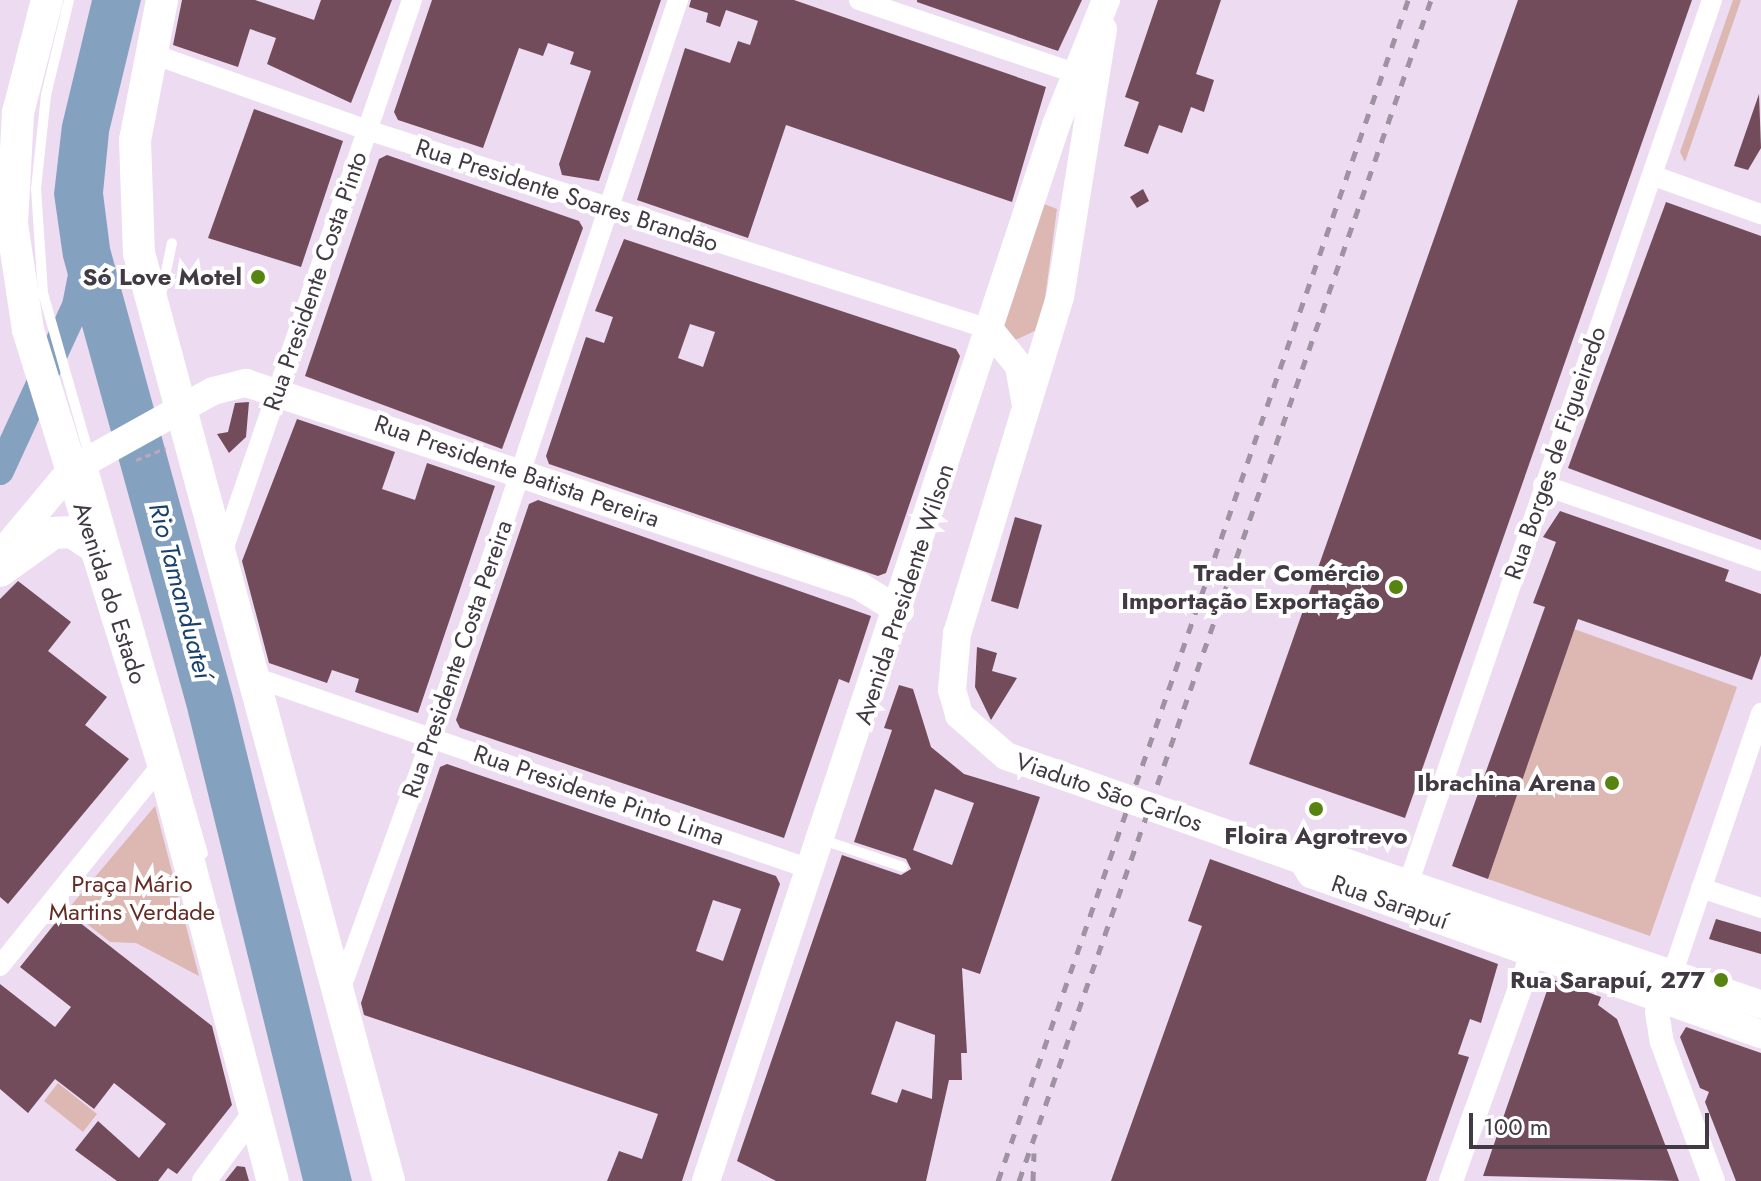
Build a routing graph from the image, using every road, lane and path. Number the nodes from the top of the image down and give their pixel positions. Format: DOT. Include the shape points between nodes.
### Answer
graph roads {
  1 [pos="47,0"];
  2 [pos="69,0"];
  3 [pos="162,0"];
  4 [pos="412,0"];
  5 [pos="678,0"];
  6 [pos="859,0"];
  7 [pos="1712,0"];
  8 [pos="1104,4"];
  9 [pos="147,52"];
  10 [pos="1075,73"];
  11 [pos="18,113"];
  12 [pos="367,130"];
  13 [pos="1654,176"];
  14 [pos="0,182"];
  15 [pos="607,209"];
  16 [pos="1761,214"];
  17 [pos="172,243"];
  18 [pos="152,315"];
  19 [pos="989,329"];
  20 [pos="1050,340"];
  21 [pos="1010,349"];
  22 [pos="278,391"];
  23 [pos="1025,406"];
  24 [pos="173,414"];
  25 [pos="173,445"];
  26 [pos="87,459"];
  27 [pos="130,463"];
  28 [pos="521,472"];
  29 [pos="1543,485"];
  30 [pos="96,548"];
  31 [pos="0,555"];
  32 [pos="1761,561"];
  33 [pos="219,562"];
  34 [pos="0,571"];
  35 [pos="903,599"];
  36 [pos="248,675"];
  37 [pos="1761,713"];
  38 [pos="432,737"];
  39 [pos="163,763"];
  40 [pos="823,840"];
  41 [pos="1302,860"];
  42 [pos="206,863"];
  43 [pos="903,867"];
  44 [pos="813,870"];
  45 [pos="1701,888"];
  46 [pos="1404,894"];
  47 [pos="1761,908"];
  48 [pos="217,909"];
  49 [pos="1537,940"];
  50 [pos="0,966"];
  51 [pos="1667,986"];
  52 [pos="337,997"];
  53 [pos="1761,1005"];
  54 [pos="1761,1034"];
  55 [pos="256,1111"];
  56 [pos="204,1181"];
  57 [pos="273,1181"];
  58 [pos="287,1181"];
  59 [pos="389,1181"];
  60 [pos="706,1181"];
  61 [pos="1451,1181"];
  62 [pos="1713,1181"];
  1 -- 11 [label="highway"];
  2 -- 42 [label="lane" via="46,95 36,188 43,293"];
  3 -- 9 [label="highway"];
  4 -- 12 [label="street, Rua Presidente Costa Pinto"];
  5 -- 15 [label="street, Rua Presidente Costa Pereira"];
  6 -- 10 [label="street"];
  7 -- 13 [label="street, Rua Borges de Figueiredo"];
  8 -- 10 [label="main road, Avenida Presidente Wilson"];
  8 -- 20 [label="main road, Avenida Presidente Wilson"];
  9 -- 12 [label="street, Rua Presidente Soares Brandão"];
  9 -- 18 [label="highway" via="131,183"];
  10 -- 19 [label="main road, Avenida Presidente Wilson"];
  11 -- 14 [label="main road"];
  11 -- 26 [label="highway" via="12,224 28,330 56,421"];
  12 -- 15 [label="street, Rua Presidente Soares Brandão"];
  12 -- 22 [label="street, Rua Presidente Costa Pinto"];
  13 -- 16 [label="street"];
  13 -- 29 [label="street, Rua Borges de Figueiredo"];
  15 -- 19 [label="street, Rua Presidente Soares Brandão"];
  15 -- 28 [label="street, Rua Presidente Costa Pereira"];
  17 -- 18 [label="lane"];
  18 -- 24 [label="highway"];
  19 -- 21 [label="main road"];
  19 -- 35 [label="main road, Avenida Presidente Wilson"];
  20 -- 21 [label="main road"];
  20 -- 23 [label="main road, Avenida Presidente Wilson"];
  21 -- 23 [label="main road"];
  22 -- 24 [label="main road, Rua Presidente Batista Pereira" via="230,384"];
  22 -- 28 [label="main road, Rua Presidente Batista Pereira"];
  22 -- 33 [label="street, Rua Presidente Costa Pinto"];
  23 -- 41 [label="main road, Viaduto São Carlos" via="952,660 959,715 1006,756"];
  24 -- 26 [label="main road, Rua Presidente Batista Pereira"];
  24 -- 33 [label="highway"];
  25 -- 27 [label="path"];
  26 -- 30 [label="highway, Avenida do Estado"];
  26 -- 31 [label="main road"];
  28 -- 35 [label="main road, Rua Presidente Batista Pereira"];
  28 -- 38 [label="street, Rua Presidente Costa Pereira"];
  29 -- 32 [label="street"];
  29 -- 46 [label="street, Rua Borges de Figueiredo"];
  30 -- 34 [label="highway" via="72,532 53,533"];
  30 -- 39 [label="highway, Avenida do Estado"];
  33 -- 36 [label="highway"];
  35 -- 40 [label="main road, Avenida Presidente Wilson"];
  36 -- 38 [label="street, Rua Presidente Pinto Lima"];
  36 -- 52 [label="highway"];
  37 -- 45 [label="street"];
  38 -- 44 [label="street, Rua Presidente Pinto Lima"];
  38 -- 52 [label="street, Rua Presidente Costa Pereira"];
  39 -- 50 [label="street"];
  39 -- 55 [label="highway, Avenida do Estado"];
  40 -- 43 [label="lane"];
  40 -- 44 [label="main road, Avenida Presidente Wilson"];
  41 -- 46 [label="main road, Rua Sarapuí" via="1311,874"];
  44 -- 60 [label="main road, Avenida Presidente Wilson"];
  45 -- 47 [label="street"];
  45 -- 51 [label="street"];
  46 -- 49 [label="main road, Rua Sarapuí"];
  48 -- 58 [label="lane"];
  49 -- 51 [label="main road, Rua Sarapuí"];
  49 -- 61 [label="street"];
  51 -- 53 [label="main road, Rua Sarapuí"];
  51 -- 54 [label="main road, Rua Sarapuí"];
  51 -- 62 [label="street" via="1662,1042"];
  52 -- 59 [label="highway"];
  55 -- 56 [label="street"];
  55 -- 57 [label="highway, Avenida do Estado"];
}
